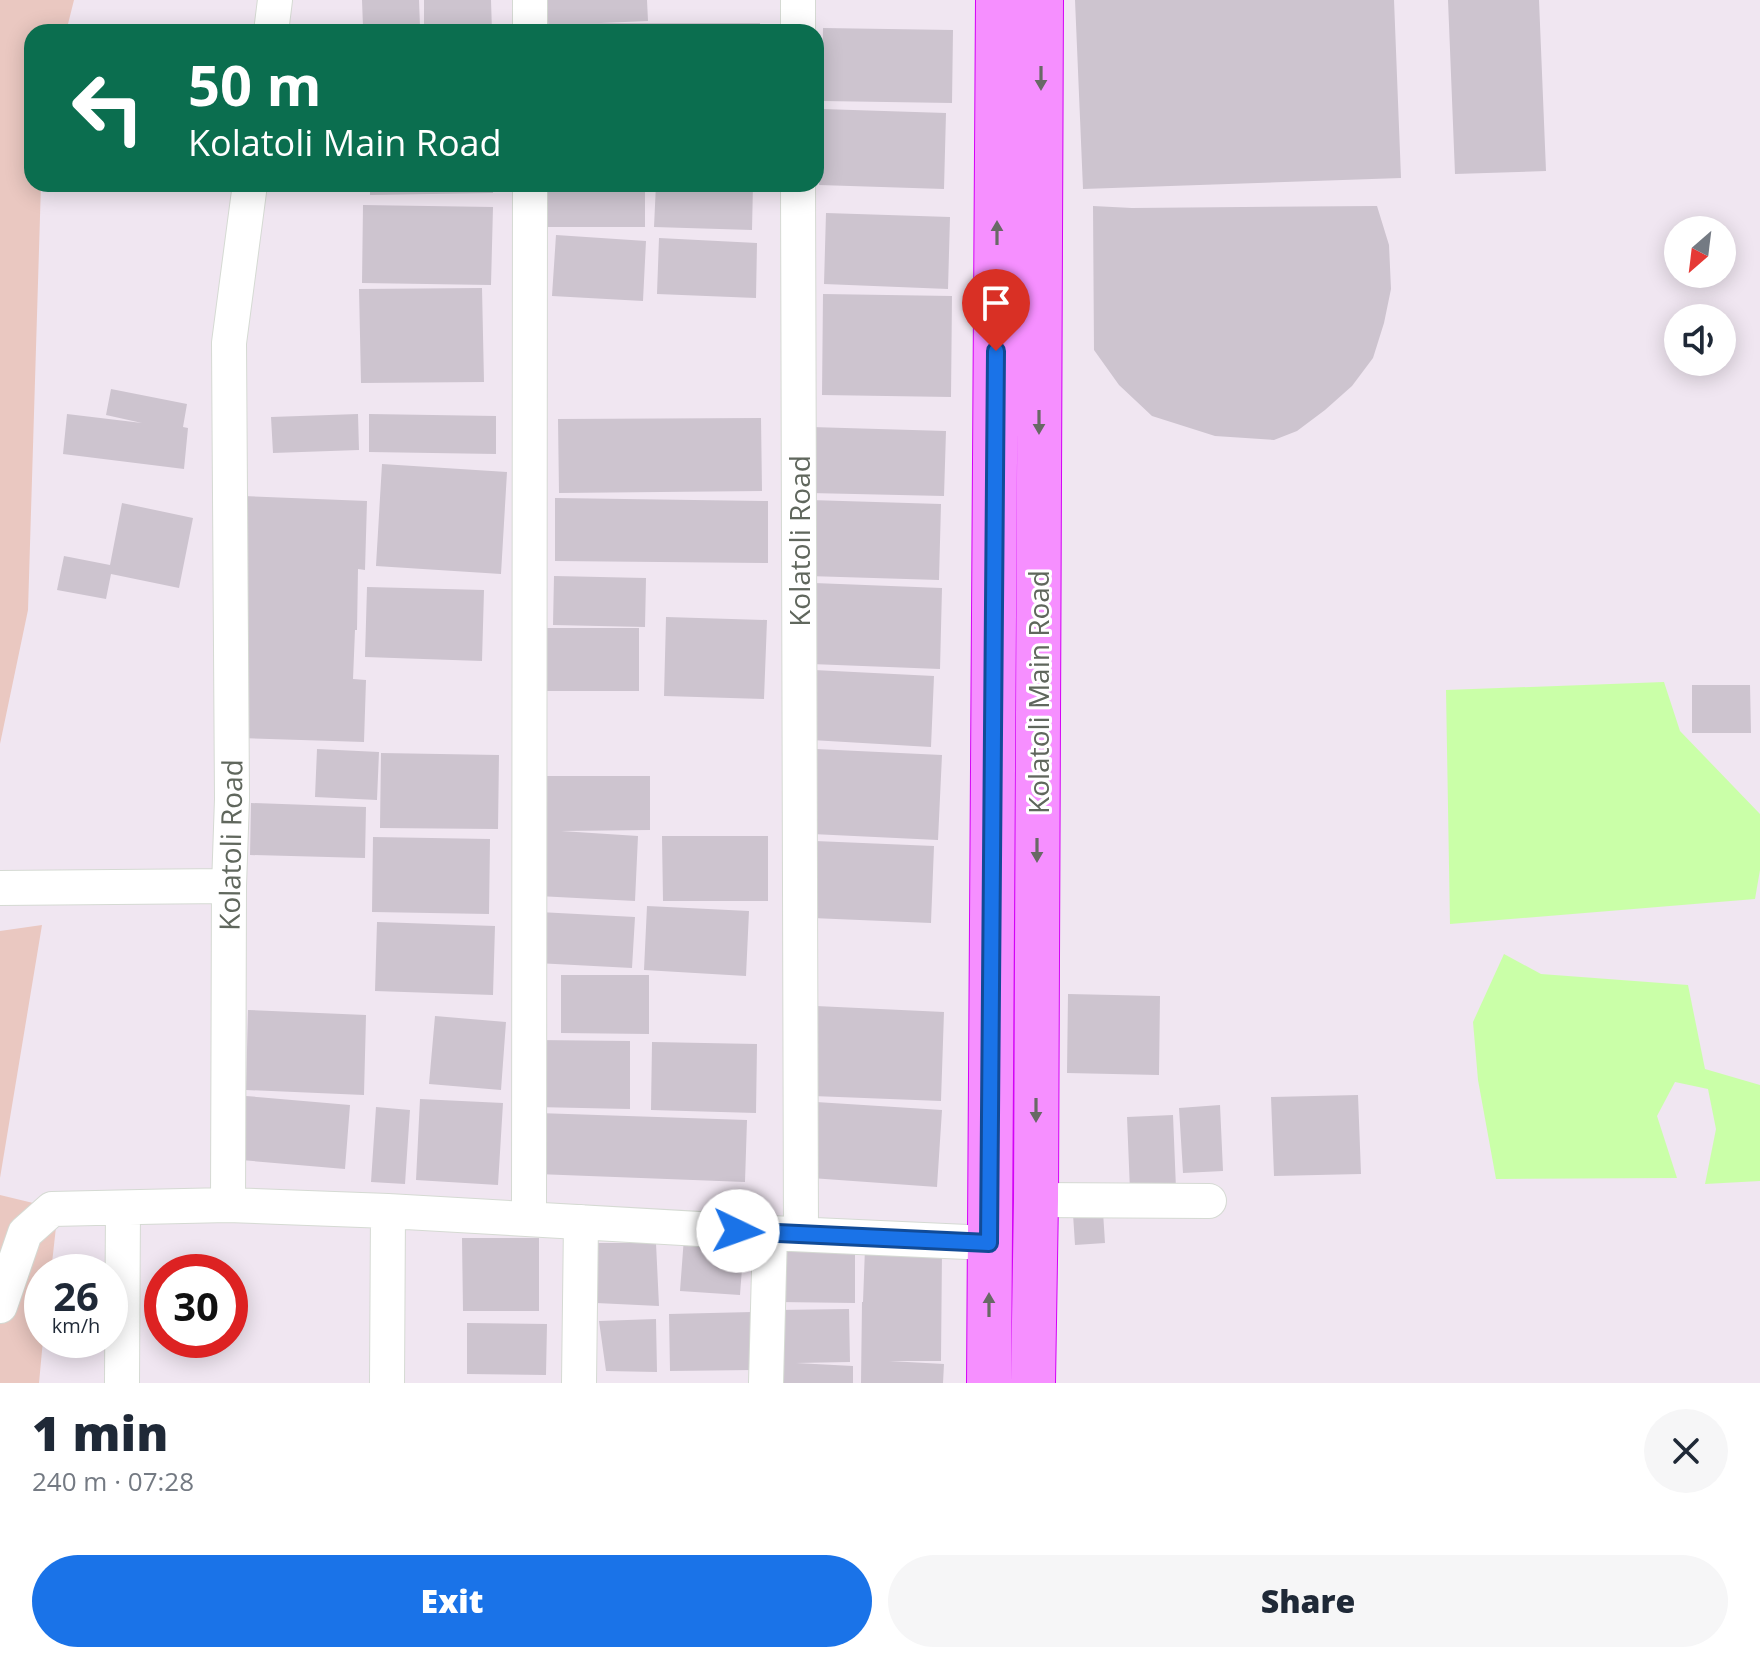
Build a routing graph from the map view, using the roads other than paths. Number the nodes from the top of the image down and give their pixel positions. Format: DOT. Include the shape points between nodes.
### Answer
graph roads {
  1 [pos="275,0"];
  2 [pos="530,0"];
  3 [pos="798,0"];
  4 [pos="998,0"];
  5 [pos="1041,0"];
  6 [pos="272,24"];
  7 [pos="530,24"];
  8 [pos="798,24"];
  9 [pos="249,192"];
  10 [pos="530,192"];
  11 [pos="798,192"];
  12 [pos="229,886"];
  13 [pos="0,888"];
  14 [pos="1036,1200"];
  15 [pos="1209,1201"];
  16 [pos="228,1205"];
  17 [pos="123,1208"];
  18 [pos="388,1211"];
  19 [pos="529,1219"];
  20 [pos="581,1222"];
  21 [pos="785,1234"];
  22 [pos="989,1243"];
  23 [pos="0,1306"];
  24 [pos="122,1383"];
  25 [pos="387,1383"];
  26 [pos="579,1383"];
  27 [pos="766,1383"];
  28 [pos="989,1383"];
  29 [pos="1033,1383"];
  1 -- 6 [label="street"];
  2 -- 7 [label="street"];
  3 -- 8 [label="street"];
  22 -- 4 [label="highway, Kolatoli Main Road, one-way"];
  5 -- 14 [label="highway, Kolatoli Main Road, one-way"];
  9 -- 12 [label="street, Kolatoli Road" via="229,343"];
  10 -- 19 [label="street"];
  11 -- 21 [label="street, Kolatoli Road"];
  12 -- 13 [label="street"];
  12 -- 16 [label="street, Kolatoli Road"];
  14 -- 15 [label="street"];
  14 -- 29 [label="highway, Kolatoli Main Road"];
  16 -- 17 [label="street"];
  16 -- 18 [label="street"];
  17 -- 23 [label="street" via="52,1209 25,1233"];
  17 -- 24 [label="street"];
  18 -- 19 [label="street"];
  18 -- 25 [label="street"];
  19 -- 20 [label="street"];
  20 -- 21 [label="street"];
  20 -- 26 [label="street"];
  21 -- 22 [label="street"];
  21 -- 27 [label="street, Kolatoli Road"];
  28 -- 22 [label="highway, Kolatoli Main Road, one-way"];
}
